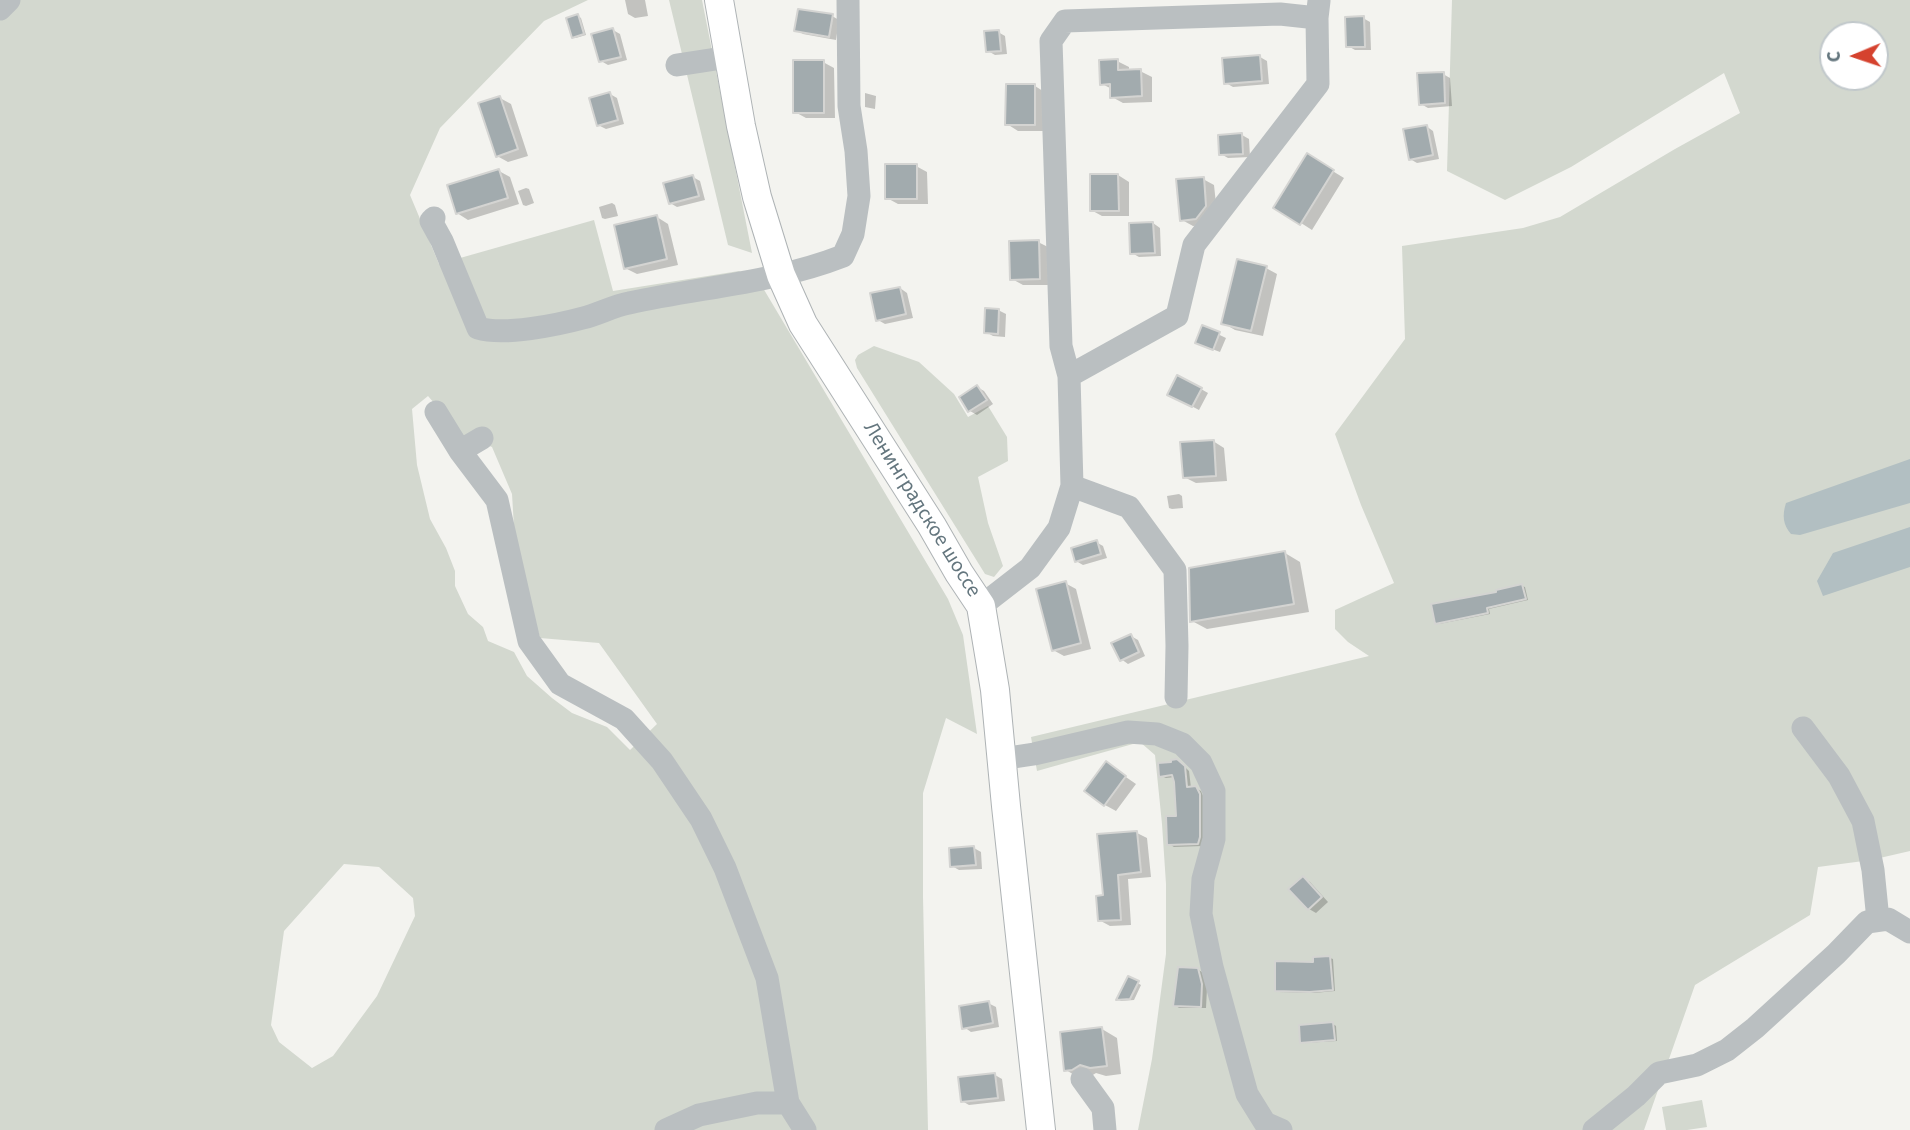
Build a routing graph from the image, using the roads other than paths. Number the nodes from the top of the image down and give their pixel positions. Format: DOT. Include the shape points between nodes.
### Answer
graph roads {
  1 [pos="9,0"];
  2 [pos="719,0"];
  3 [pos="848,0"];
  4 [pos="0,9"];
  5 [pos="1318,9"];
  6 [pos="729,57"];
  7 [pos="677,65"];
  8 [pos="435,218"];
  9 [pos="781,275"];
  10 [pos="1069,376"];
  11 [pos="436,412"];
  12 [pos="482,438"];
  13 [pos="460,451"];
  14 [pos="1072,486"];
  15 [pos="981,606"];
  16 [pos="1176,697"];
  17 [pos="1803,728"];
  18 [pos="1001,759"];
  19 [pos="1878,920"];
  20 [pos="1910,932"];
  21 [pos="1082,1079"];
  22 [pos="788,1102"];
  23 [pos="666,1130"];
  24 [pos="805,1130"];
  25 [pos="1041,1130"];
  26 [pos="1105,1130"];
  27 [pos="1281,1130"];
  28 [pos="1594,1130"];
  1 -- 4 [label="street"];
  2 -- 6 [label="main road, Ленинградское шоссе"];
  3 -- 9 [label="street" via="849,106 859,196 853,234 843,256"];
  5 -- 10 [label="street" via="1318,84 1195,245 1177,316"];
  5 -- 10 [label="street" via="1065,21 1051,41 1061,346"];
  6 -- 7 [label="street"];
  6 -- 9 [label="main road, Ленинградское шоссе" via="757,197"];
  8 -- 9 [label="street" via="431,221 478,328 491,332 521,330 627,303"];
  9 -- 15 [label="main road, Ленинградское шоссе" via="803,324"];
  10 -- 14 [label="street"];
  11 -- 13 [label="street"];
  12 -- 13 [label="street"];
  13 -- 22 [label="street" via="497,500 530,641 560,684 624,719 662,761 701,819 767,978"];
  14 -- 15 [label="street" via="1059,528 1030,568"];
  14 -- 16 [label="street" via="1129,507 1175,570"];
  15 -- 18 [label="main road, Ленинградское шоссе"];
  17 -- 19 [label="street" via="1839,776 1863,821"];
  18 -- 25 [label="main road, Ленинградское шоссе"];
  18 -- 27 [label="street" via="1128,732 1157,734 1182,744 1201,763 1214,791 1214,839 1203,878 1201,914 1212,967 1247,1094 1265,1123"];
  19 -- 20 [label="street" via="1888,919"];
  19 -- 28 [label="street" via="1867,922 1727,1050 1698,1065 1659,1073"];
  21 -- 26 [label="street" via="1103,1108"];
  22 -- 23 [label="street" via="699,1115"];
  22 -- 24 [label="street"];
}
